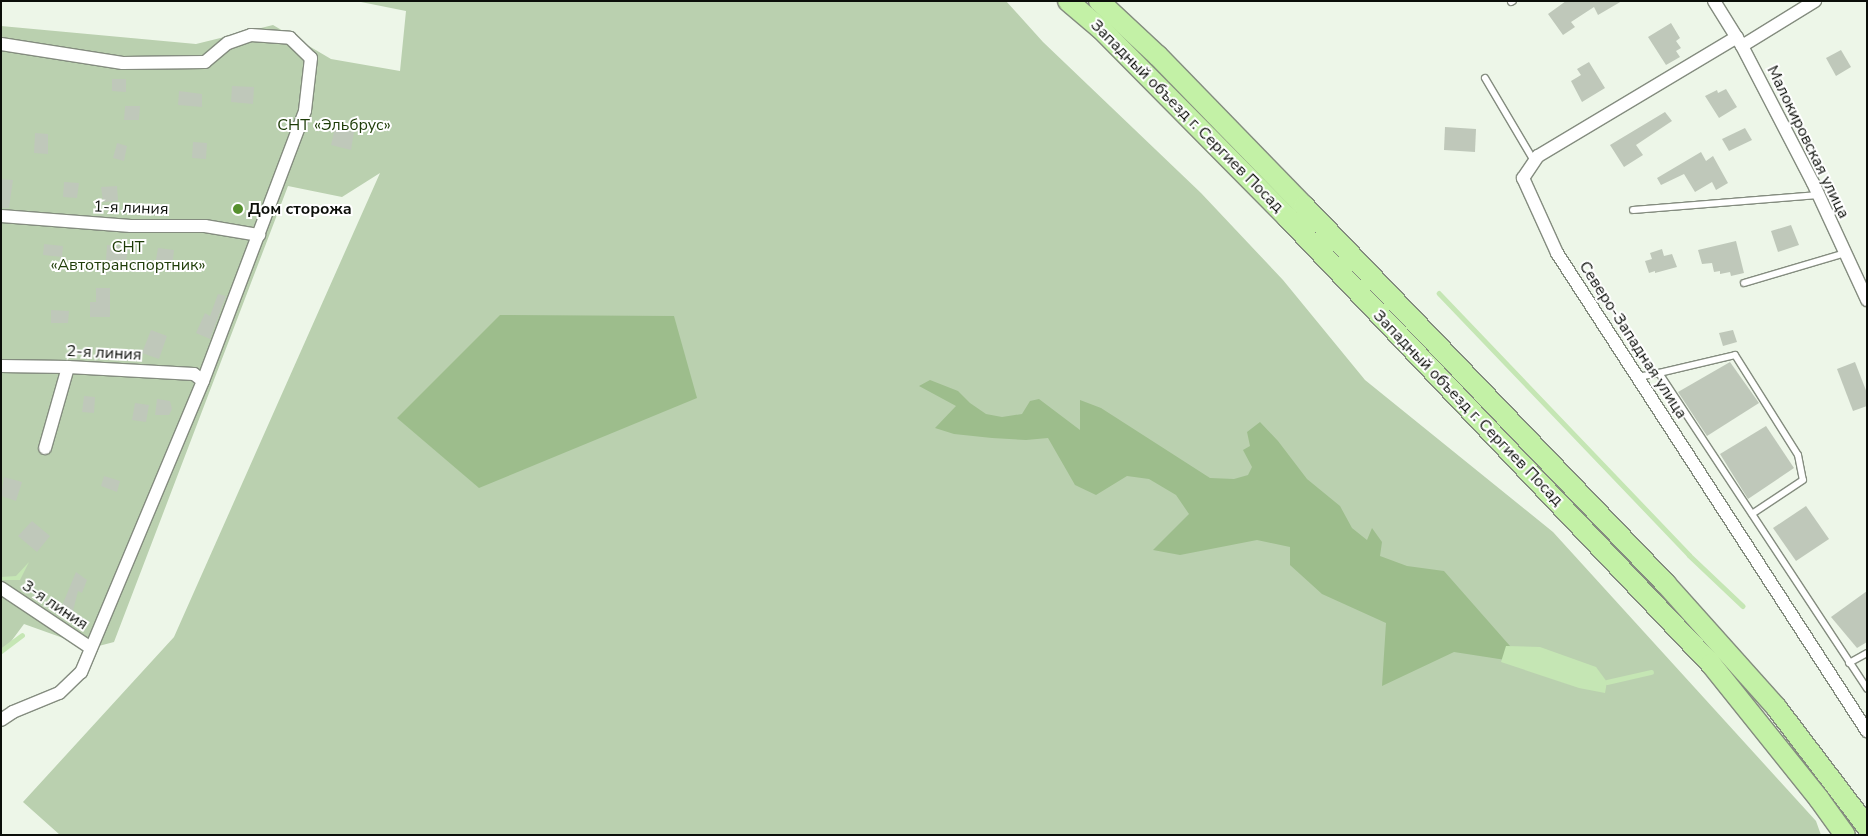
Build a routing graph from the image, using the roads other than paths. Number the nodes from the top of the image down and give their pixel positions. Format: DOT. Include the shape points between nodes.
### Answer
graph roads {
  1 [pos="1068,1"];
  2 [pos="1099,1"];
  3 [pos="1714,1"];
  4 [pos="1816,1"];
  5 [pos="1739,41"];
  6 [pos="1,44"];
  7 [pos="1485,78"];
  8 [pos="1534,161"];
  9 [pos="1818,195"];
  10 [pos="1632,210"];
  11 [pos="1,216"];
  12 [pos="259,235"];
  13 [pos="1845,253"];
  14 [pos="1744,283"];
  15 [pos="1867,300"];
  16 [pos="1,366"];
  17 [pos="68,367"];
  18 [pos="1659,374"];
  19 [pos="1637,377"];
  20 [pos="203,381"];
  21 [pos="45,448"];
  22 [pos="1752,514"];
  23 [pos="1,588"];
  24 [pos="91,648"];
  25 [pos="1867,653"];
  26 [pos="1850,663"];
  27 [pos="1867,689"];
  28 [pos="1,720"];
  29 [pos="1867,731"];
  30 [pos="1867,827"];
  31 [pos="1845,835"];
  1 -- 31 [label="main road, Западный объезд г. Сергиев Посад" via="1101,29 1287,217 1711,664"];
  2 -- 30 [label="main road, Западный объезд г. Сергиев Посад" via="1158,56 1304,206 1666,584 1776,707"];
  3 -- 5 [label="street, Малокировская улица"];
  4 -- 5 [label="street, Северо-Западная улица"];
  5 -- 8 [label="street, Северо-Западная улица"];
  5 -- 9 [label="street, Малокировская улица"];
  6 -- 12 [label="street" via="123,63 205,62 228,43 251,35 290,38 311,58 305,111"];
  7 -- 8 [label="lane"];
  8 -- 19 [label="street, Северо-Западная улица" via="1522,178 1557,253"];
  9 -- 10 [label="lane"];
  9 -- 13 [label="street, Малокировская улица"];
  11 -- 12 [label="street, 1-я линия" via="130,226 205,226"];
  12 -- 20 [label="street"];
  13 -- 14 [label="lane"];
  13 -- 15 [label="street, Малокировская улица"];
  16 -- 17 [label="street, 2-я линия"];
  17 -- 20 [label="street, 2-я линия" via="194,374"];
  17 -- 21 [label="street"];
  18 -- 19 [label="lane"];
  18 -- 22 [label="lane"];
  18 -- 22 [label="lane" via="1735,355 1798,455 1803,480"];
  19 -- 29 [label="street, Северо-Западная улица"];
  20 -- 24 [label="street"];
  22 -- 26 [label="lane"];
  23 -- 24 [label="street, 3-я линия"];
  24 -- 28 [label="street" via="81,672 59,693"];
  25 -- 26 [label="lane"];
  26 -- 27 [label="lane"];
}
